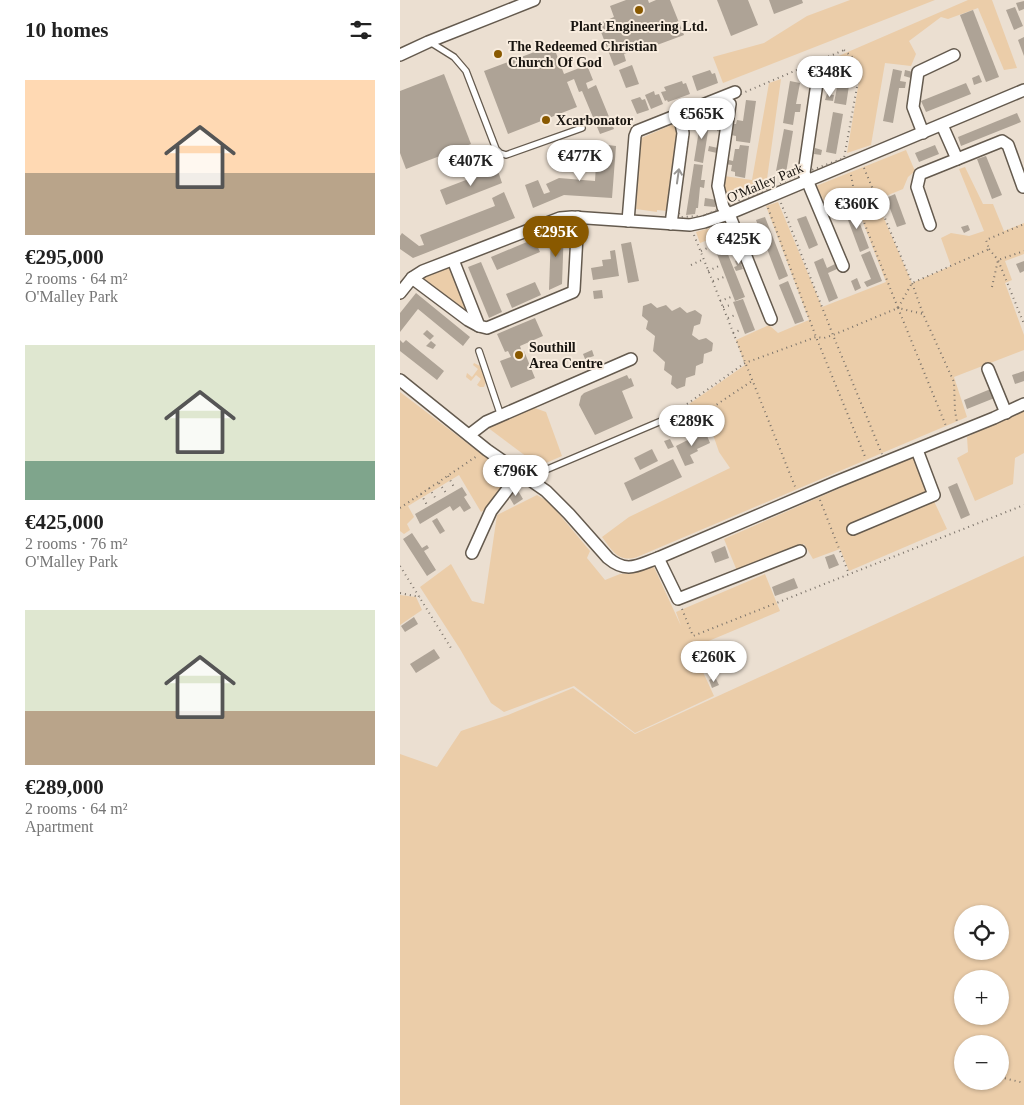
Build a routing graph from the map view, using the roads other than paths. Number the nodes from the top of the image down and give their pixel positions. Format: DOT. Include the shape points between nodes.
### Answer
graph roads {
  1 [pos="534,0"];
  2 [pos="430,41"];
  3 [pos="400,55"];
  4 [pos="954,55"];
  5 [pos="819,69"];
  6 [pos="1024,90"];
  7 [pos="735,92"];
  8 [pos="730,104"];
  9 [pos="679,114"];
  10 [pos="942,124"];
  11 [pos="582,128"];
  12 [pos="923,133"];
  13 [pos="957,159"];
  14 [pos="806,177"];
  15 [pos="1023,187"];
  16 [pos="726,211"];
  17 [pos="578,217"];
  18 [pos="628,221"];
  19 [pos="671,224"];
  20 [pos="930,225"];
  21 [pos="453,260"];
  22 [pos="844,266"];
  23 [pos="412,278"];
  24 [pos="400,293"];
  25 [pos="771,319"];
  26 [pos="479,326"];
  27 [pos="480,351"];
  28 [pos="631,359"];
  29 [pos="988,369"];
  30 [pos="400,380"];
  31 [pos="1024,404"];
  32 [pos="685,411"];
  33 [pos="1006,412"];
  34 [pos="501,416"];
  35 [pos="469,435"];
  36 [pos="916,450"];
  37 [pos="520,473"];
  38 [pos="530,480"];
  39 [pos="853,529"];
  40 [pos="800,551"];
  41 [pos="472,554"];
  42 [pos="658,558"];
  1 -- 2 [label="street"];
  2 -- 3 [label="street"];
  2 -- 11 [label="lane" via="454,57 466,71 500,153 506,155"];
  4 -- 12 [label="street" via="918,72 913,108"];
  5 -- 14 [label="street"];
  6 -- 10 [label="street, O'Malley Park"];
  7 -- 9 [label="street"];
  8 -- 16 [label="street" via="718,186"];
  9 -- 18 [label="street" via="642,128 634,136"];
  19 -- 9 [label="street, one-way" via="684,134"];
  10 -- 12 [label="street, O'Malley Park"];
  10 -- 13 [label="street"];
  12 -- 14 [label="street, O'Malley Park" via="848,164"];
  13 -- 15 [label="street" via="1002,141 1008,145"];
  13 -- 20 [label="street" via="920,174 916,187"];
  14 -- 16 [label="street, O'Malley Park" via="778,194"];
  14 -- 22 [label="street"];
  16 -- 19 [label="street, O'Malley Park" via="704,222"];
  16 -- 25 [label="street"];
  17 -- 18 [label="street, O'Malley Park"];
  17 -- 21 [label="street, O'Malley Park" via="560,218"];
  17 -- 26 [label="street" via="573,292 487,328"];
  18 -- 19 [label="street, O'Malley Park"];
  21 -- 23 [label="street, O'Malley Park"];
  21 -- 26 [label="street"];
  23 -- 24 [label="street, O'Malley Park"];
  23 -- 26 [label="street"];
  27 -- 34 [label="lane"];
  28 -- 34 [label="street"];
  29 -- 33 [label="street"];
  30 -- 35 [label="street"];
  31 -- 33 [label="street"];
  32 -- 38 [label="lane" via="543,471"];
  33 -- 36 [label="street"];
  34 -- 35 [label="street" via="482,424"];
  35 -- 37 [label="street"];
  36 -- 39 [label="street" via="934,495"];
  36 -- 42 [label="street"];
  37 -- 38 [label="street"];
  37 -- 41 [label="street" via="491,511"];
  38 -- 42 [label="street" via="569,514 614,563 632,567"];
  40 -- 42 [label="street" via="678,599"];
}
